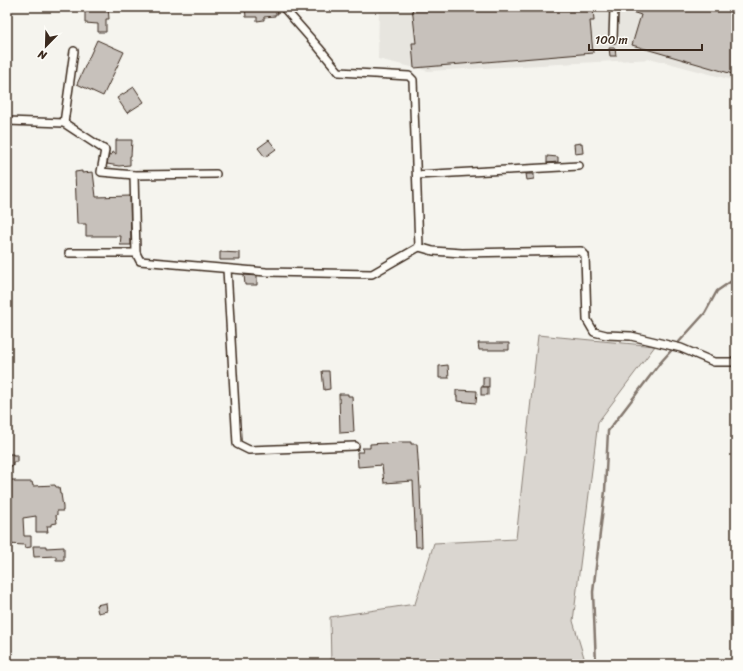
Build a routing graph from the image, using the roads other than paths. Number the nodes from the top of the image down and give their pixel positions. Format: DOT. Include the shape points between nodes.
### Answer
graph roads {
  1 [pos="283,7"];
  2 [pos="614,7"];
  3 [pos="613,39"];
  4 [pos="74,51"];
  5 [pos="7,121"];
  6 [pos="64,123"];
  7 [pos="579,166"];
  8 [pos="216,174"];
  9 [pos="134,175"];
  10 [pos="417,175"];
  11 [pos="419,247"];
  12 [pos="69,253"];
  13 [pos="136,253"];
  14 [pos="227,269"];
  15 [pos="736,362"];
  16 [pos="355,446"];
  1 -- 10 [label="street" via="339,72 409,76 413,80"];
  2 -- 3 [label="street"];
  4 -- 6 [label="street"];
  5 -- 6 [label="street"];
  6 -- 9 [label="street" via="105,150 101,172"];
  7 -- 10 [label="street"];
  8 -- 9 [label="street"];
  9 -- 13 [label="street"];
  10 -- 11 [label="street"];
  11 -- 14 [label="street" via="372,274"];
  11 -- 15 [label="street" via="433,251 462,253 581,251 585,254 587,320 594,332 631,336 681,348 714,362"];
  12 -- 13 [label="street"];
  13 -- 14 [label="street" via="140,261"];
  14 -- 16 [label="street" via="237,444 249,450"];
}
